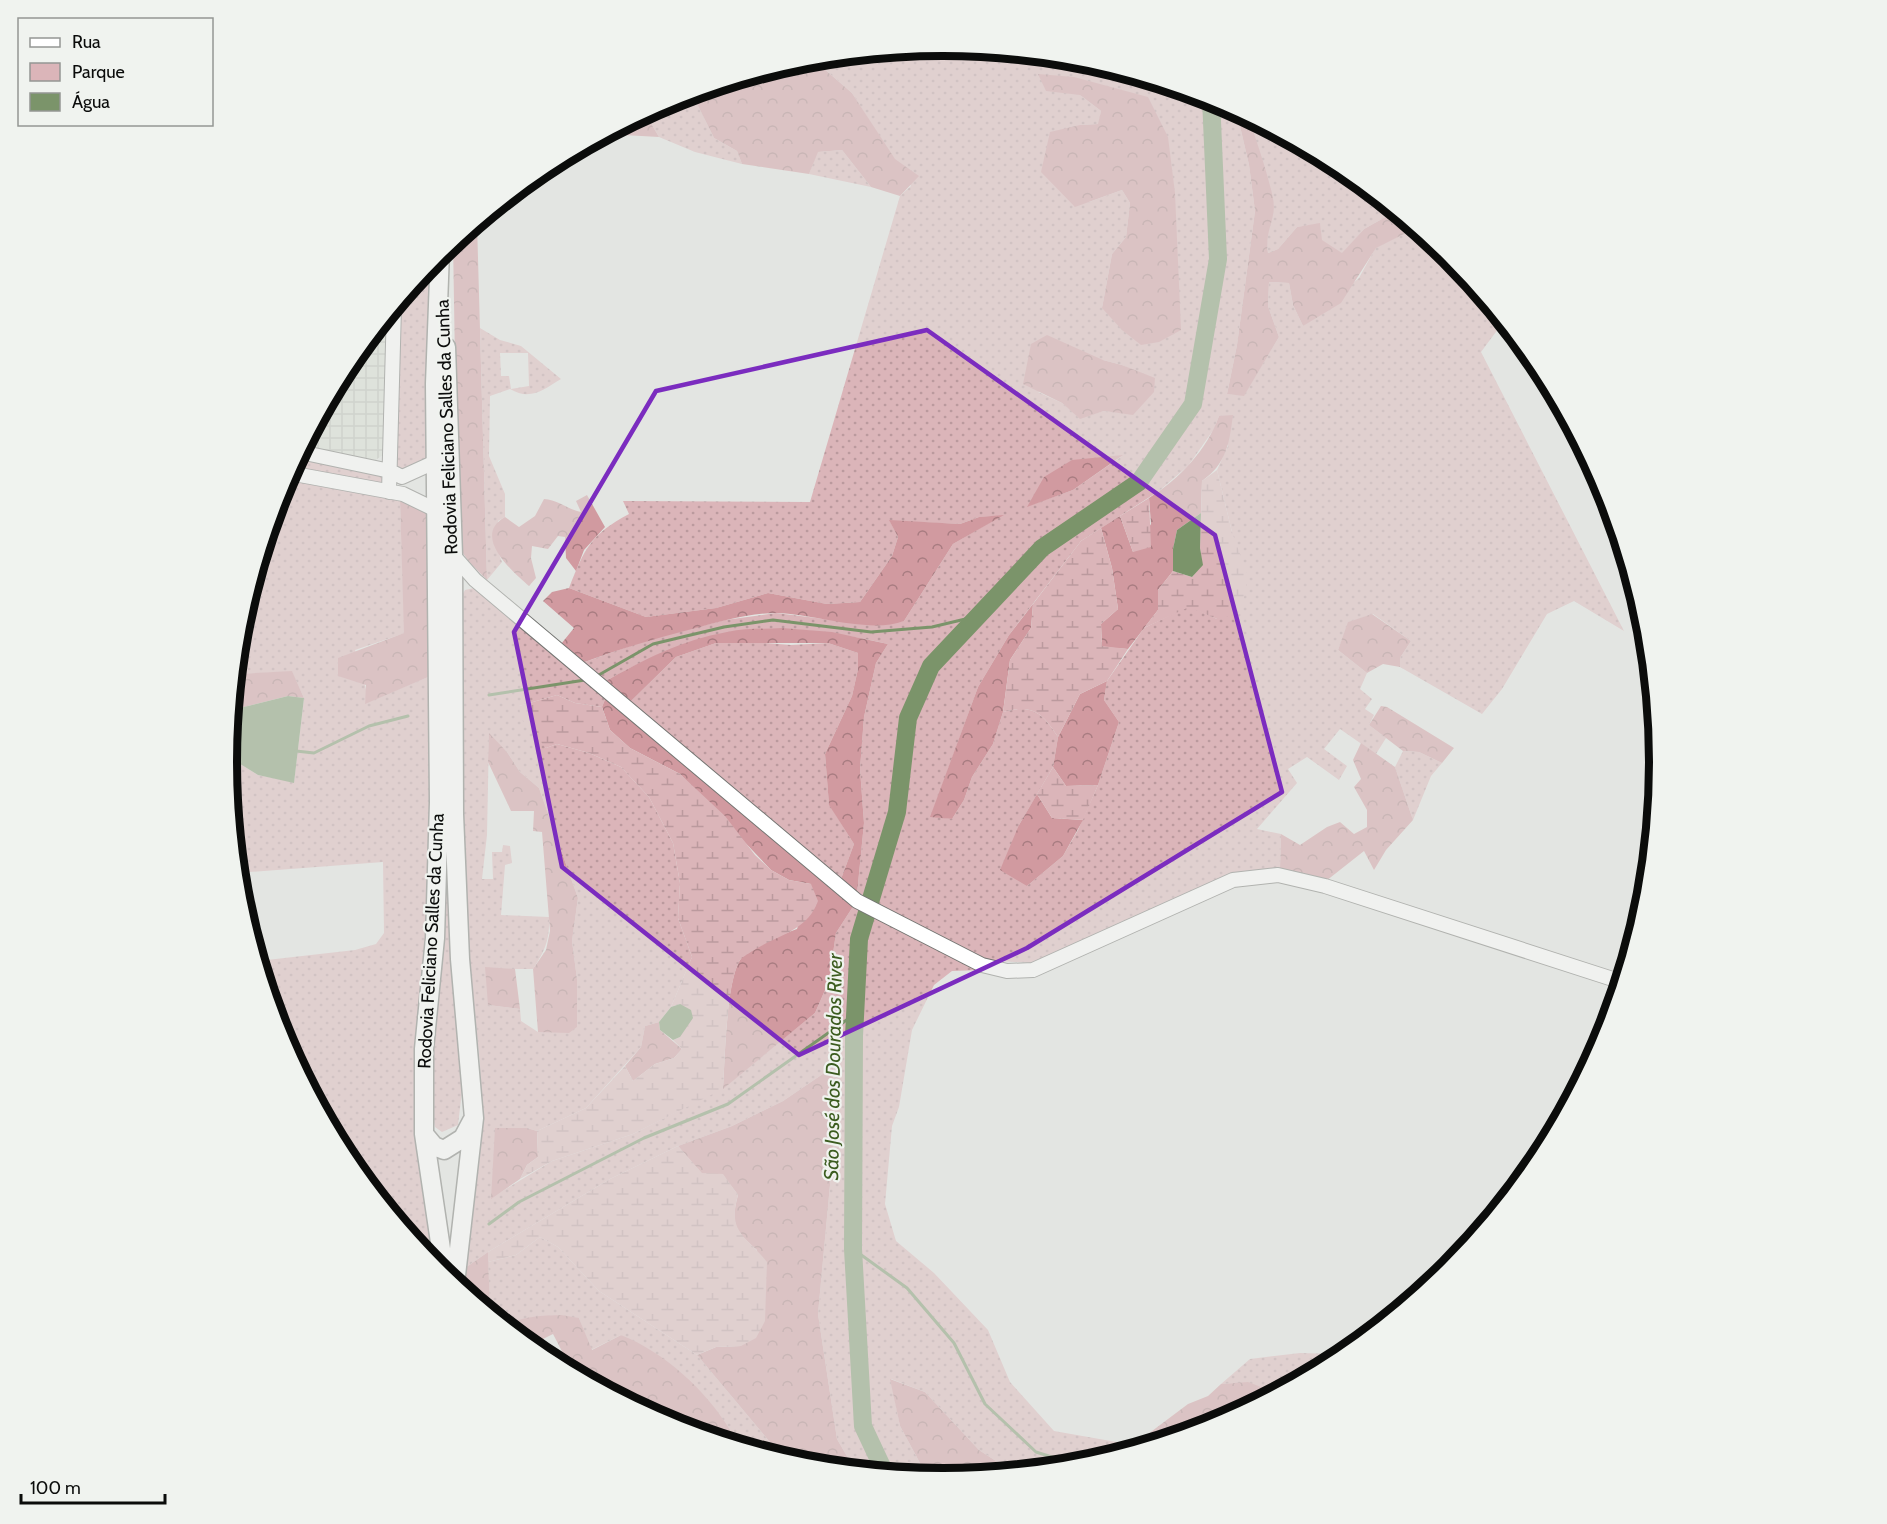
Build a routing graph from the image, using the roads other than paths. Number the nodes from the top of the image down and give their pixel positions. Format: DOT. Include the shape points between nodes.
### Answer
graph roads {
  1 [pos="440,266"];
  2 [pos="441,266"];
  3 [pos="394,319"];
  4 [pos="308,454"];
  5 [pos="435,462"];
  6 [pos="390,471"];
  7 [pos="299,475"];
  8 [pos="389,492"];
  9 [pos="436,510"];
  10 [pos="453,555"];
  11 [pos="475,580"];
  12 [pos="453,597"];
  13 [pos="1616,980"];
  14 [pos="474,1118"];
  15 [pos="424,1134"];
  16 [pos="443,1261"];
  17 [pos="456,1273"];
  1 -- 5 [label="main road, Rodovia Feliciano Salles da Cunha"];
  2 -- 10 [label="main road, Rodovia Feliciano Salles da Cunha" via="449,384"];
  3 -- 6 [label="street"];
  4 -- 6 [label="street"];
  5 -- 6 [label="street" via="402,477"];
  5 -- 9 [label="main road, Rodovia Feliciano Salles da Cunha"];
  6 -- 8 [label="street"];
  7 -- 8 [label="street"];
  8 -- 9 [label="street" via="410,496"];
  9 -- 15 [label="main road, Rodovia Feliciano Salles da Cunha" via="439,802 435,938 424,1049"];
  10 -- 11 [label="street"];
  10 -- 12 [label="main road, Rodovia Feliciano Salles da Cunha"];
  11 -- 12 [label="street" via="461,586"];
  11 -- 13 [label="street" via="857,901 982,965 1007,971 1033,970 1233,880 1278,875 1325,886"];
  12 -- 14 [label="main road, Rodovia Feliciano Salles da Cunha" via="459,948"];
  14 -- 15 [label="main road" via="464,1138 444,1150 434,1146"];
  14 -- 17 [label="main road, Rodovia Feliciano Salles da Cunha"];
  15 -- 16 [label="main road, Rodovia Feliciano Salles da Cunha"];
}
